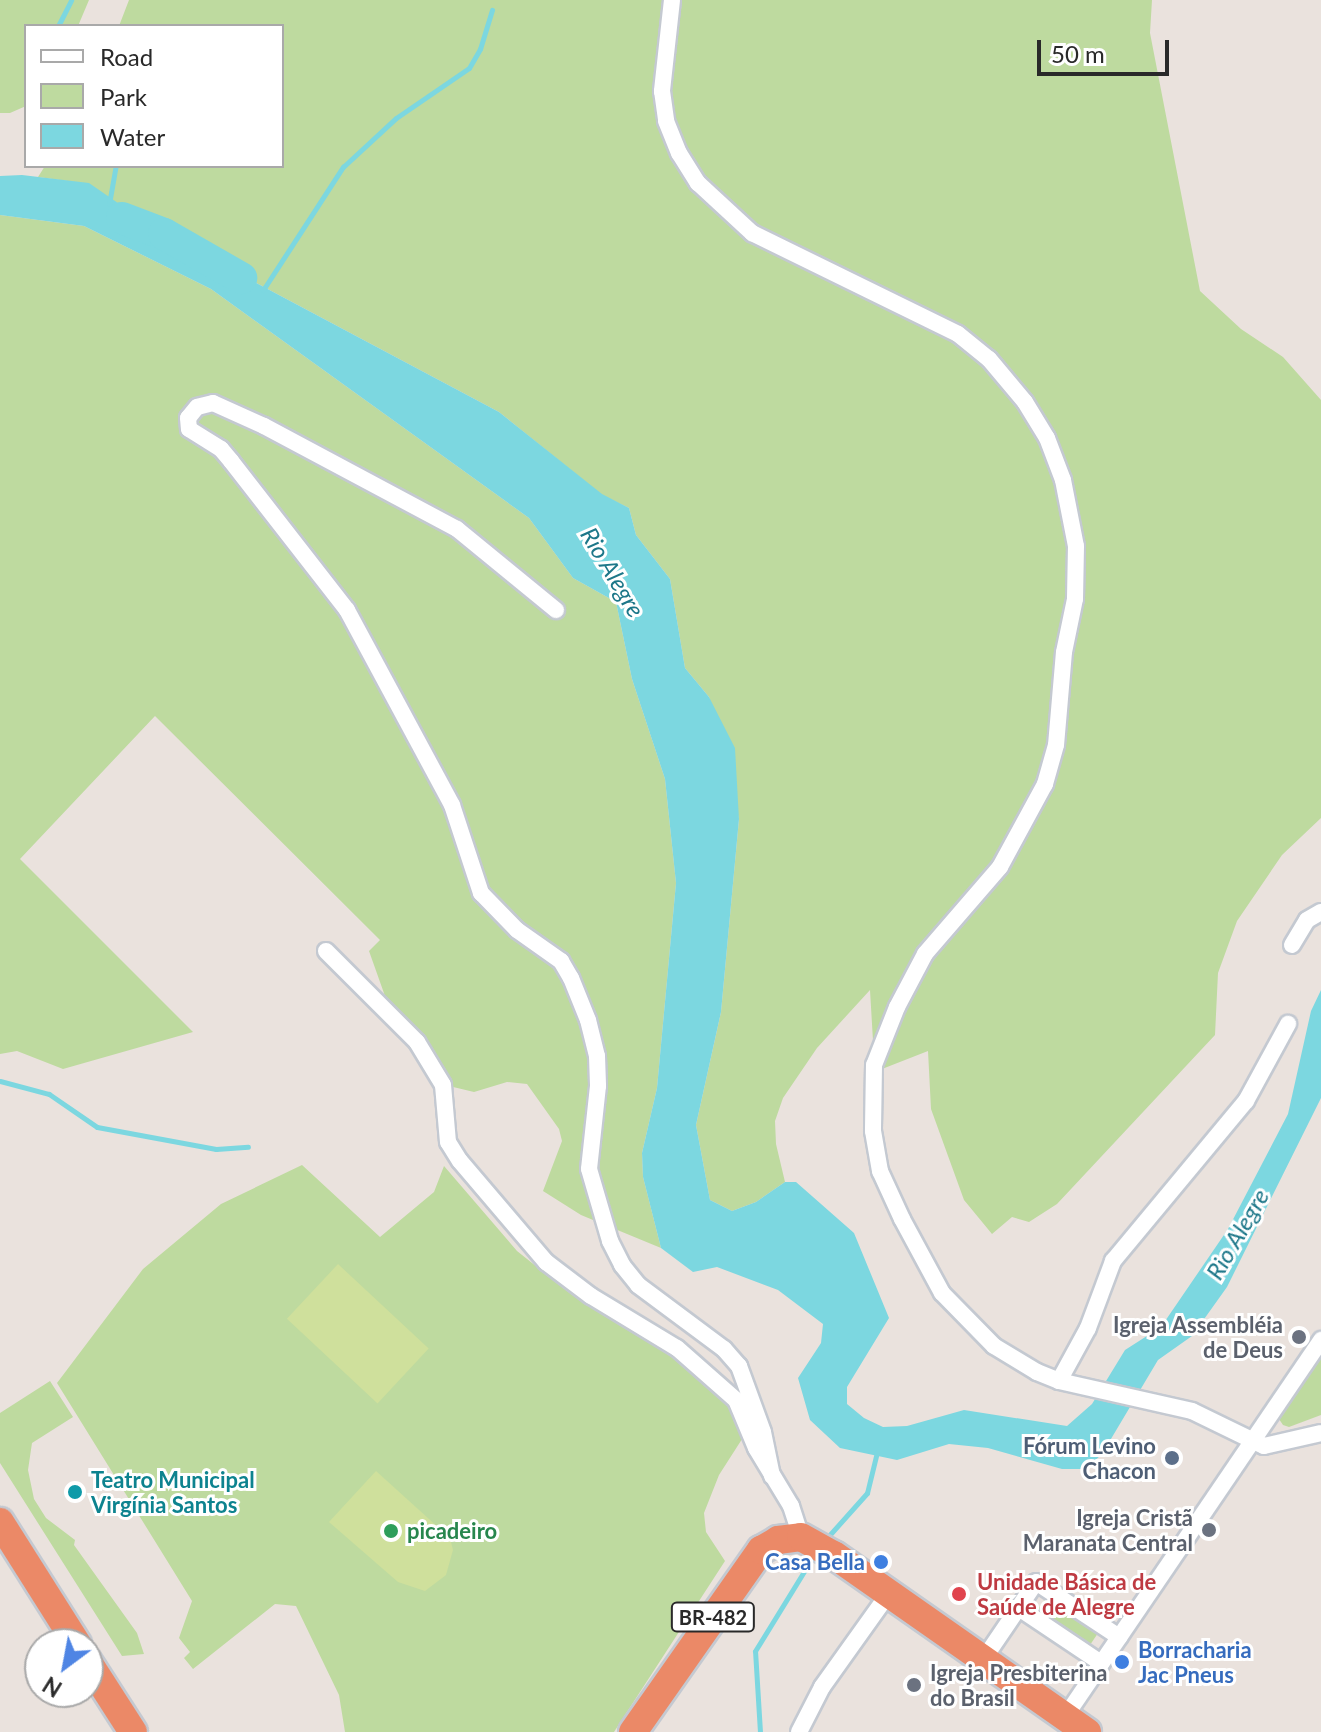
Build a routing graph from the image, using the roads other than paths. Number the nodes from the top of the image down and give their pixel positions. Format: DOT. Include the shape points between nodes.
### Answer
graph roads {
  1 [pos="672,0"];
  2 [pos="556,610"];
  3 [pos="1321,912"];
  4 [pos="1292,945"];
  5 [pos="326,951"];
  6 [pos="1288,1024"];
  7 [pos="1321,1340"];
  8 [pos="1059,1381"];
  9 [pos="1321,1433"];
  10 [pos="1252,1442"];
  11 [pos="772,1476"];
  12 [pos="0,1522"];
  13 [pos="817,1545"];
  14 [pos="889,1593"];
  15 [pos="1019,1608"];
  16 [pos="67,1628"];
  17 [pos="1119,1637"];
  18 [pos="983,1660"];
  19 [pos="1101,1663"];
  20 [pos="104,1687"];
  21 [pos="1076,1724"];
  22 [pos="133,1732"];
  23 [pos="633,1732"];
  24 [pos="799,1732"];
  1 -- 8 [label="street" via="662,91 666,121 698,183 752,233 958,334 989,359 1025,402 1047,438 1063,480 1076,546 1075,599 1064,652 1056,745 1045,784 1000,867 925,954 897,1007 874,1065 873,1131 880,1171 917,1253 942,1293 994,1346"];
  2 -- 11 [label="street" via="457,529 273,431 213,403 197,407 188,418 189,429 221,449 347,610 452,805 481,893 517,930 561,961 571,978 597,1056 589,1169 610,1241 638,1285 713,1340 739,1366 763,1432"];
  3 -- 4 [label="street" via="1307,920"];
  5 -- 11 [label="street" via="417,1042 434,1067 443,1085 448,1142 476,1184 565,1279 650,1330 725,1387"];
  6 -- 8 [label="street" via="1246,1101 1113,1261 1088,1328"];
  7 -- 10 [label="street"];
  8 -- 10 [label="street" via="1211,1418"];
  9 -- 10 [label="street" via="1276,1445"];
  10 -- 17 [label="street"];
  11 -- 13 [label="street"];
  12 -- 16 [label="highway"];
  13 -- 14 [label="highway"];
  13 -- 23 [label="highway, BR-482" via="778,1540 761,1550"];
  14 -- 18 [label="highway"];
  14 -- 24 [label="street" via="822,1687"];
  15 -- 17 [label="street" via="1036,1582"];
  15 -- 18 [label="street"];
  15 -- 19 [label="street"];
  17 -- 19 [label="street"];
  18 -- 21 [label="highway"];
  19 -- 21 [label="street"];
  20 -- 22 [label="highway"];
}
